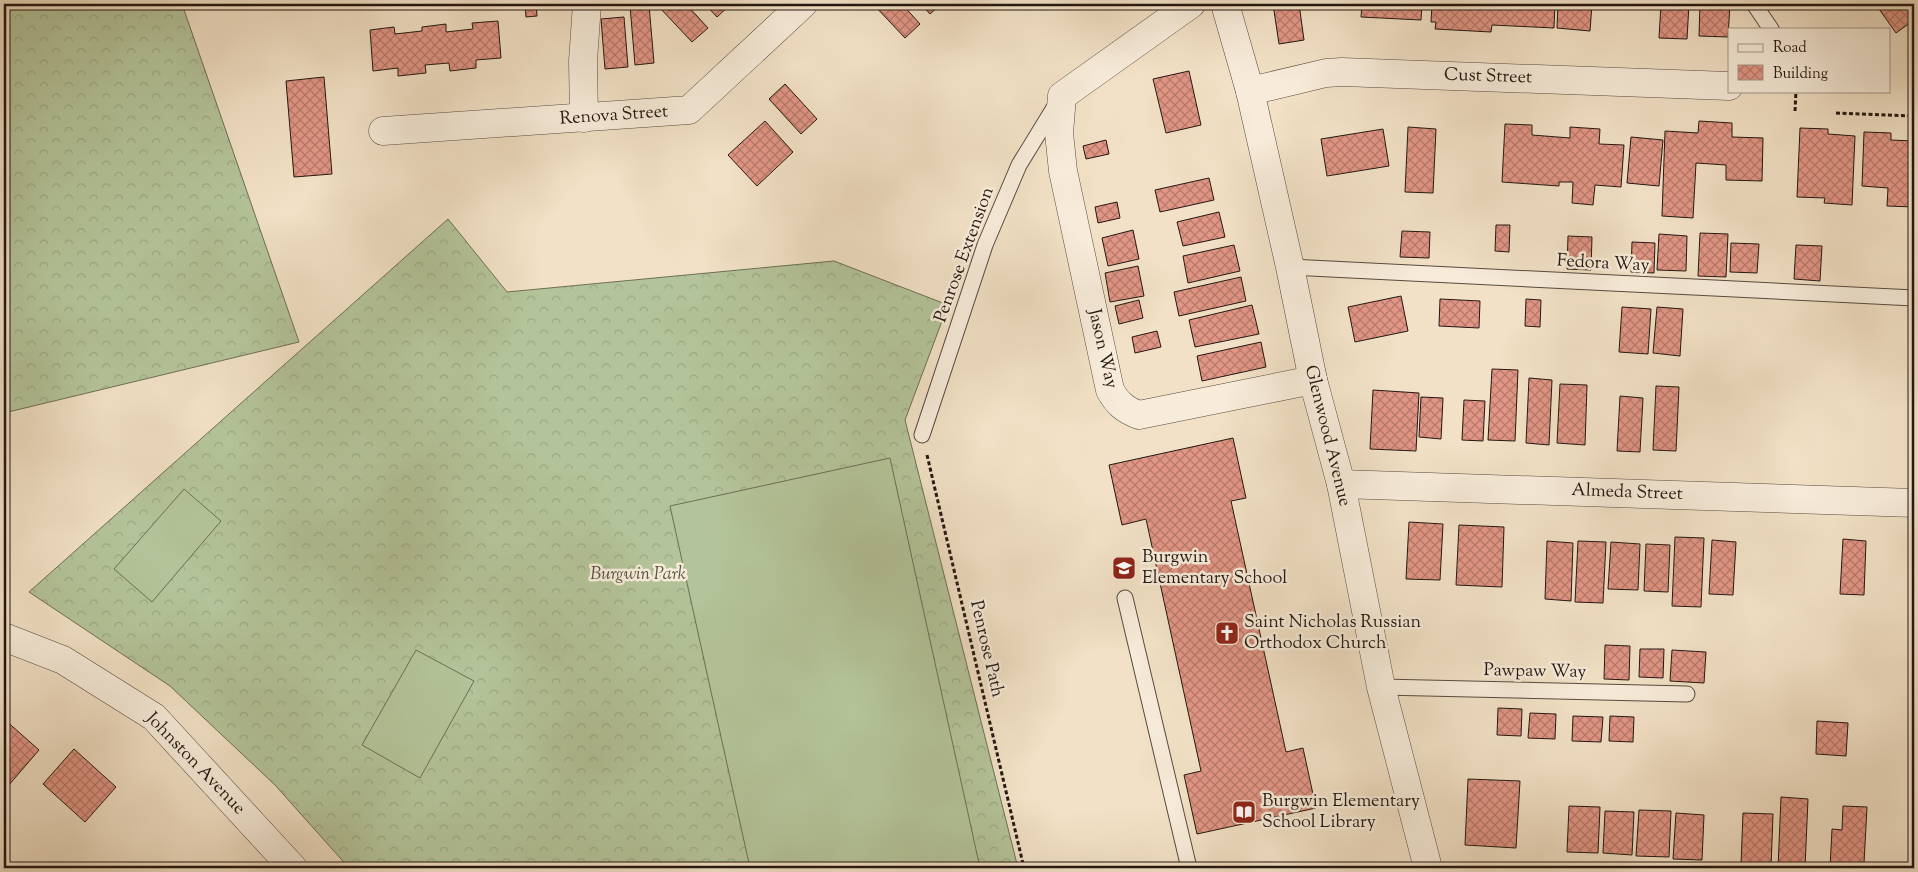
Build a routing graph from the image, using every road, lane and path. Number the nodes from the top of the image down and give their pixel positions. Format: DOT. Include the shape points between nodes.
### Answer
graph roads {
  1 [pos="587,4"];
  2 [pos="802,4"];
  3 [pos="1191,4"];
  4 [pos="1225,4"];
  5 [pos="1754,4"];
  6 [pos="1770,28"];
  7 [pos="1728,86"];
  8 [pos="1250,91"];
  9 [pos="1796,92"];
  10 [pos="1062,96"];
  11 [pos="1795,111"];
  12 [pos="1836,113"];
  13 [pos="1914,116"];
  14 [pos="584,118"];
  15 [pos="383,131"];
  16 [pos="1290,267"];
  17 [pos="1914,298"];
  18 [pos="1313,380"];
  19 [pos="922,435"];
  20 [pos="1341,484"];
  21 [pos="1914,503"];
  22 [pos="1126,598"];
  23 [pos="4,637"];
  24 [pos="1381,687"];
  25 [pos="1687,694"];
  26 [pos="293,868"];
  27 [pos="1024,868"];
  28 [pos="1189,868"];
  29 [pos="1428,868"];
  1 -- 14 [label="street"];
  2 -- 14 [label="street, Renova Street" via="689,110"];
  3 -- 10 [label="street"];
  4 -- 8 [label="street, Glenwood Avenue"];
  5 -- 6 [label="lane"];
  7 -- 8 [label="street, Cust Street" via="1342,72"];
  8 -- 16 [label="street, Glenwood Avenue"];
  9 -- 11 [label="path"];
  10 -- 18 [label="street, Jason Way" via="1059,133 1063,171 1110,390 1122,407 1139,415"];
  10 -- 19 [label="lane, Penrose Extension" via="1019,165 985,245"];
  12 -- 13 [label="path"];
  14 -- 15 [label="street, Renova Street"];
  16 -- 17 [label="lane, Fedora Way"];
  16 -- 18 [label="street, Glenwood Avenue"];
  18 -- 20 [label="street, Glenwood Avenue"];
  19 -- 27 [label="path, Penrose Path"];
  20 -- 21 [label="street, Almeda Street"];
  20 -- 24 [label="street, Glenwood Avenue"];
  22 -- 28 [label="lane"];
  23 -- 26 [label="street, Johnston Avenue" via="63,660 154,717"];
  24 -- 25 [label="lane, Pawpaw Way"];
  24 -- 29 [label="street, Glenwood Avenue"];
}
